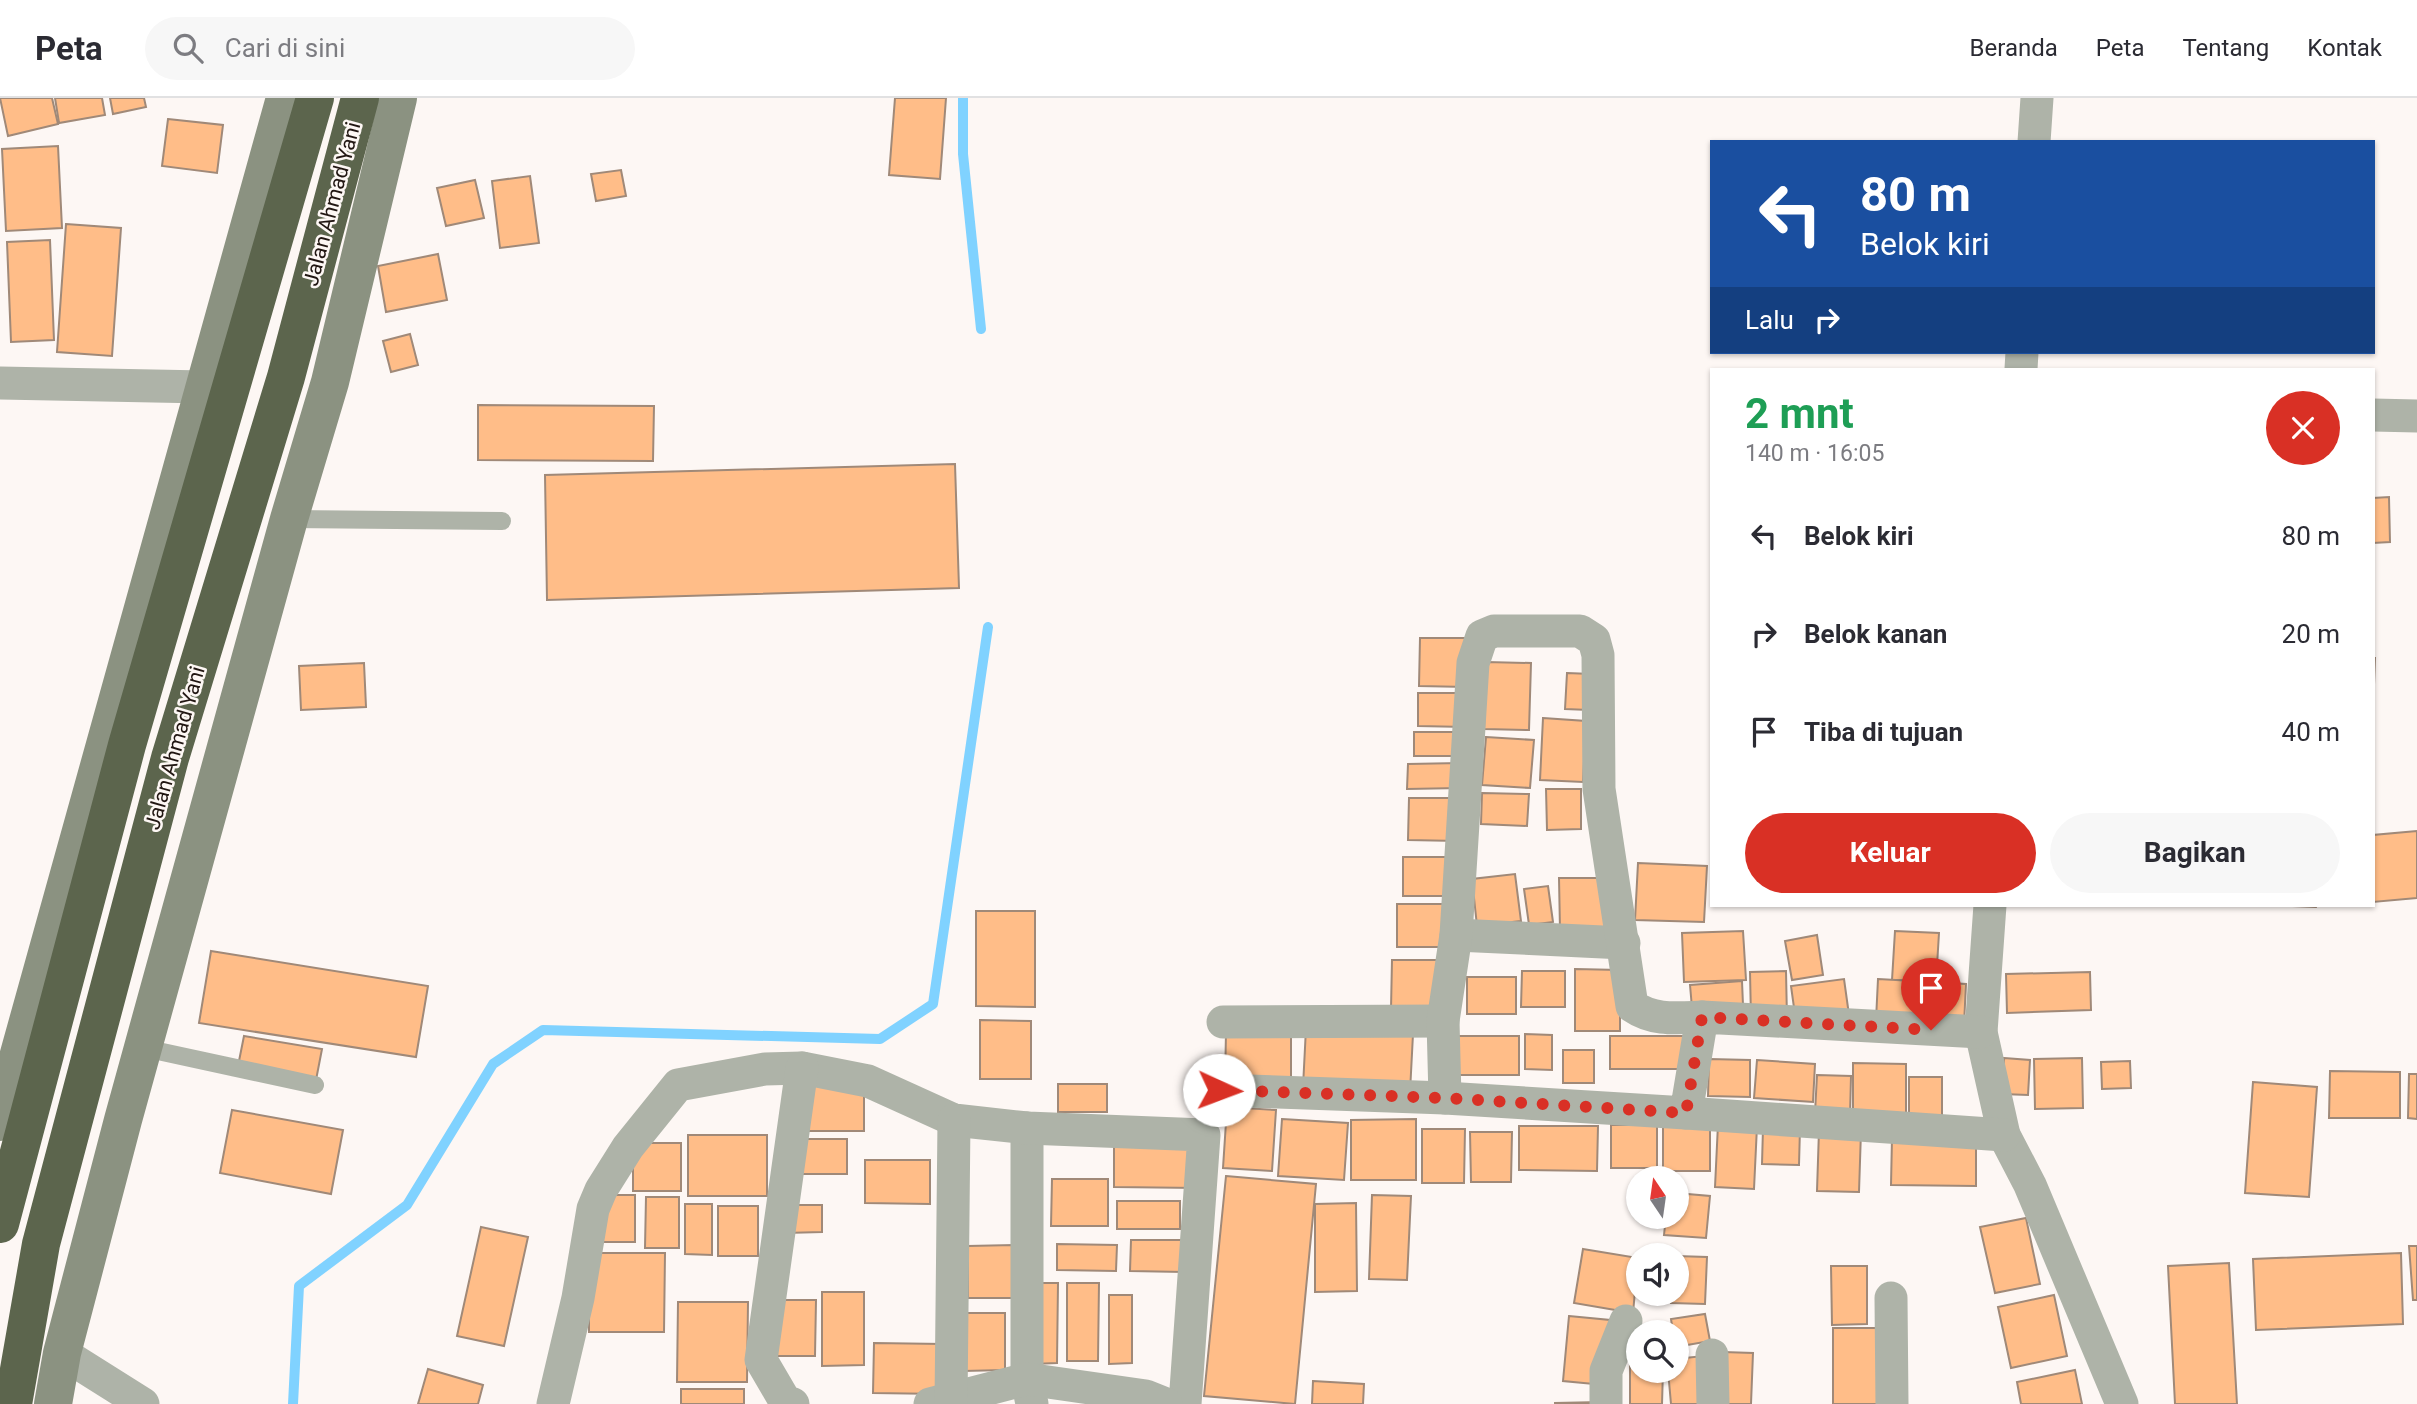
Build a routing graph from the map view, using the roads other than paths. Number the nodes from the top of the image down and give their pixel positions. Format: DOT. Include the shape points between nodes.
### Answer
graph roads {
  1 [pos="360,98"];
  2 [pos="398,98"];
  3 [pos="2037,98"];
  4 [pos="299,104"];
  5 [pos="2034,140"];
  6 [pos="0,383"];
  7 [pos="205,387"];
  8 [pos="2375,415"];
  9 [pos="2417,416"];
  10 [pos="289,519"];
  11 [pos="502,520"];
  12 [pos="127,744"];
  13 [pos="170,758"];
  14 [pos="1990,907"];
  15 [pos="1456,934"];
  16 [pos="1624,943"];
  17 [pos="1702,1017"];
  18 [pos="1443,1021"];
  19 [pos="1223,1022"];
  20 [pos="1982,1032"];
  21 [pos="144,1048"];
  22 [pos="802,1068"];
  23 [pos="315,1085"];
  24 [pos="1219,1090"];
  25 [pos="1445,1098"];
  26 [pos="1686,1113"];
  27 [pos="954,1120"];
  28 [pos="0,1122"];
  29 [pos="1027,1128"];
  30 [pos="2004,1135"];
  31 [pos="0,1224"];
  32 [pos="1891,1298"];
  33 [pos="1626,1321"];
  34 [pos="62,1353"];
  35 [pos="1712,1355"];
  36 [pos="1029,1391"];
  37 [pos="944,1402"];
  38 [pos="1157,1402"];
  39 [pos="13,1404"];
  40 [pos="53,1404"];
  41 [pos="143,1404"];
  42 [pos="553,1404"];
  43 [pos="793,1404"];
  44 [pos="1185,1404"];
  45 [pos="1606,1404"];
  46 [pos="1713,1404"];
  47 [pos="1892,1404"];
  48 [pos="2122,1404"];
  1 -- 13 [label="highway, Jalan Ahmad Yani" via="286,377"];
  2 -- 10 [label="street" via="330,382"];
  3 -- 5 [label="street"];
  4 -- 7 [label="street"];
  4 -- 12 [label="highway, Jalan Ahmad Yani"];
  6 -- 7 [label="street"];
  7 -- 28 [label="street"];
  8 -- 9 [label="street"];
  10 -- 11 [label="lane"];
  10 -- 21 [label="street"];
  12 -- 13 [label="highway"];
  12 -- 31 [label="highway, Jalan Ahmad Yani"];
  13 -- 39 [label="highway, Jalan Ahmad Yani" via="41,1244"];
  14 -- 20 [label="street"];
  15 -- 16 [label="street"];
  15 -- 16 [label="street" via="1473,663 1482,636 1494,631 1580,631 1594,640 1598,655 1599,789"];
  15 -- 18 [label="street"];
  16 -- 17 [label="street" via="1632,1006 1661,1018"];
  17 -- 20 [label="street"];
  17 -- 26 [label="street"];
  18 -- 19 [label="street"];
  18 -- 25 [label="street"];
  20 -- 30 [label="street"];
  21 -- 23 [label="lane"];
  21 -- 34 [label="street"];
  22 -- 27 [label="street" via="868,1081"];
  22 -- 42 [label="street" via="765,1069 678,1086 628,1147 593,1209"];
  22 -- 43 [label="street" via="761,1360 785,1401"];
  24 -- 25 [label="street"];
  25 -- 26 [label="street"];
  26 -- 30 [label="street"];
  27 -- 29 [label="street"];
  27 -- 37 [label="street"];
  29 -- 36 [label="street"];
  29 -- 44 [label="street" via="1204,1135"];
  30 -- 48 [label="street" via="2030,1185"];
  32 -- 47 [label="street"];
  33 -- 45 [label="street" via="1606,1371"];
  34 -- 40 [label="street"];
  34 -- 41 [label="street"];
  35 -- 46 [label="street"];
  36 -- 37 [label="street"];
  36 -- 38 [label="street"];
}
